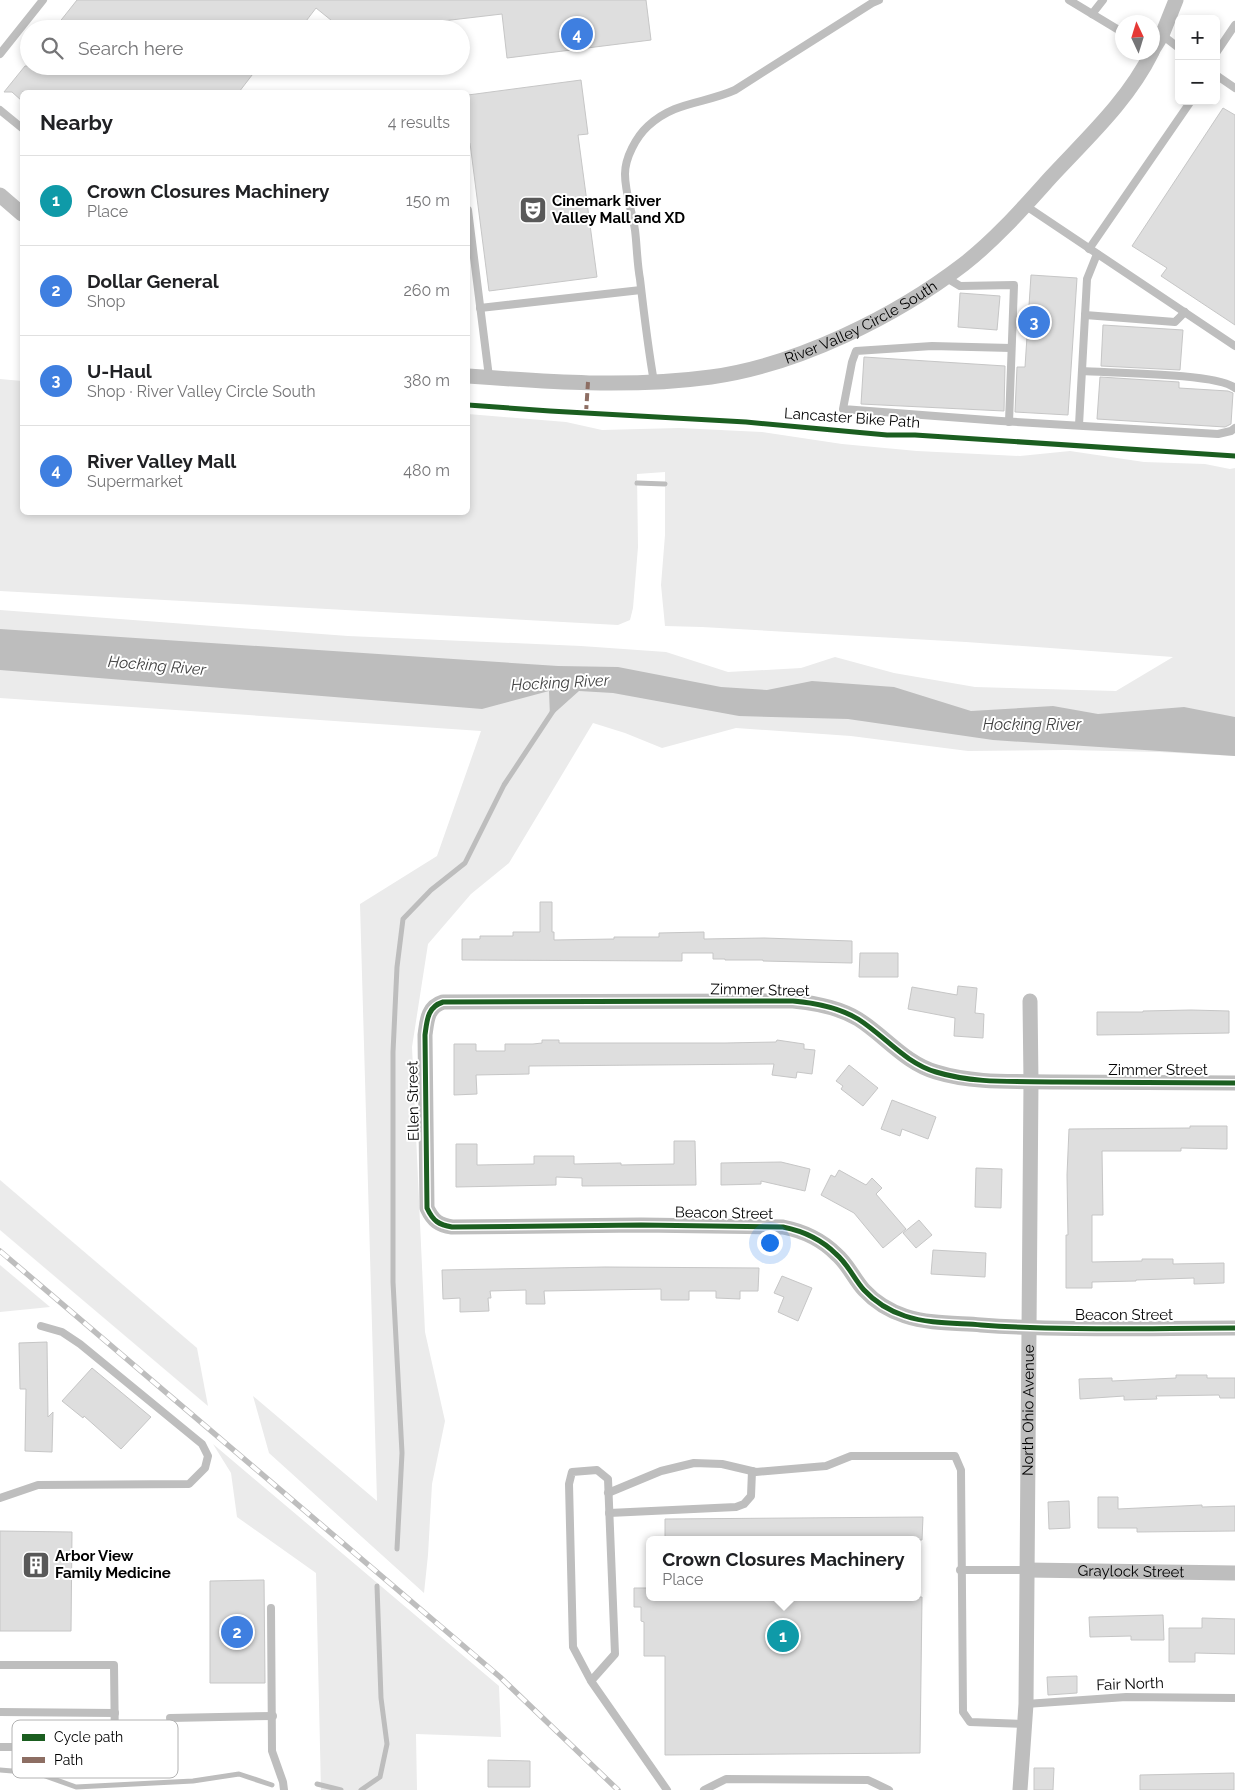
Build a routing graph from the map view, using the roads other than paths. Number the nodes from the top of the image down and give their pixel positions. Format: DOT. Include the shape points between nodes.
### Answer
graph roads {
  1 [pos="43,0"];
  2 [pos="879,0"];
  3 [pos="1069,0"];
  4 [pos="1103,0"];
  5 [pos="1176,0"];
  6 [pos="1092,14"];
  7 [pos="27,20"];
  8 [pos="1235,25"];
  9 [pos="1115,28"];
  10 [pos="20,29"];
  11 [pos="1162,35"];
  12 [pos="1160,38"];
  13 [pos="1175,45"];
  14 [pos="1220,46"];
  15 [pos="0,54"];
  16 [pos="1148,60"];
  17 [pos="1220,78"];
  18 [pos="1235,88"];
  19 [pos="1188,105"];
  20 [pos="0,110"];
  21 [pos="20,126"];
  22 [pos="0,194"];
  23 [pos="1026,206"];
  24 [pos="20,212"];
  25 [pos="470,226"];
  26 [pos="1089,248"];
  27 [pos="1097,254"];
  28 [pos="946,277"];
  29 [pos="641,290"];
  30 [pos="480,308"];
  31 [pos="1185,312"];
  32 [pos="1085,315"];
  33 [pos="847,334"];
  34 [pos="1235,346"];
  35 [pos="1011,348"];
  36 [pos="856,352"];
  37 [pos="1082,371"];
  38 [pos="470,376"];
  39 [pos="489,377"];
  40 [pos="654,382"];
  41 [pos="1235,388"];
  42 [pos="1009,422"];
  43 [pos="1079,425"];
  44 [pos="1235,428"];
  45 [pos="1030,1001"];
  46 [pos="443,1002"];
  47 [pos="1032,1081"];
  48 [pos="1235,1082"];
  49 [pos="427,1208"];
  50 [pos="41,1326"];
  51 [pos="1029,1328"];
  52 [pos="1235,1328"];
  53 [pos="752,1471"];
  54 [pos="608,1493"];
  55 [pos="0,1498"];
  56 [pos="610,1513"];
  57 [pos="960,1570"];
  58 [pos="1027,1570"];
  59 [pos="1235,1573"];
  60 [pos="271,1608"];
  61 [pos="0,1665"];
  62 [pos="591,1681"];
  63 [pos="1235,1698"];
  64 [pos="1026,1704"];
  65 [pos="0,1712"];
  66 [pos="115,1713"];
  67 [pos="272,1716"];
  68 [pos="170,1718"];
  69 [pos="115,1720"];
  70 [pos="1024,1724"];
  71 [pos="284,1790"];
  72 [pos="667,1790"];
  73 [pos="704,1790"];
  74 [pos="889,1790"];
  75 [pos="1020,1790"];
  1 -- 7 [label="lane"];
  2 -- 29 [label="lane" via="734,90 667,111 647,127 631,149 625,172"];
  3 -- 6 [label="lane"];
  4 -- 6 [label="lane"];
  5 -- 11 [label="street, River Valley Circle South"];
  6 -- 9 [label="lane"];
  8 -- 14 [label="lane"];
  10 -- 15 [label="lane"];
  11 -- 12 [label="street, River Valley Circle South"];
  11 -- 13 [label="lane"];
  16 -- 23 [label="street, River Valley Circle South" via="1124,97"];
  17 -- 18 [label="lane"];
  19 -- 26 [label="lane"];
  20 -- 21 [label="lane"];
  22 -- 24 [label="street"];
  23 -- 26 [label="lane"];
  23 -- 28 [label="street, River Valley Circle South" via="982,249"];
  25 -- 30 [label="lane"];
  26 -- 27 [label="lane"];
  27 -- 31 [label="lane"];
  27 -- 32 [label="lane" via="1087,279"];
  28 -- 33 [label="street, River Valley Circle South" via="892,312"];
  28 -- 35 [label="lane" via="960,286 1014,285"];
  29 -- 30 [label="lane"];
  29 -- 40 [label="lane"];
  30 -- 39 [label="lane"];
  31 -- 32 [label="lane" via="1175,322"];
  31 -- 34 [label="lane"];
  32 -- 37 [label="lane"];
  33 -- 36 [label="lane"];
  33 -- 40 [label="street, River Valley Circle South" via="790,357 731,373"];
  35 -- 36 [label="lane" via="932,346"];
  35 -- 42 [label="lane"];
  36 -- 42 [label="lane" via="843,409"];
  37 -- 41 [label="lane" via="1202,378"];
  37 -- 43 [label="lane"];
  38 -- 39 [label="street, River Valley Circle South"];
  39 -- 40 [label="street, River Valley Circle South" via="594,383"];
  42 -- 43 [label="lane"];
  43 -- 44 [label="lane" via="1218,434"];
  45 -- 47 [label="street, North Ohio Avenue"];
  46 -- 47 [label="street, Zimmer Street" via="768,1000 818,1003 859,1020 901,1053 933,1071 972,1080"];
  46 -- 49 [label="street, Ellen Street" via="430,1010 425,1036"];
  47 -- 48 [label="street, Zimmer Street"];
  47 -- 51 [label="street, North Ohio Avenue"];
  49 -- 51 [label="street, Beacon Street" via="432,1218 452,1228 783,1227 797,1230 826,1245 873,1298 906,1316 930,1321"];
  50 -- 55 [label="lane" via="62,1332 80,1344 202,1444 208,1456 205,1468 189,1484 38,1485"];
  51 -- 52 [label="street, Beacon Street"];
  51 -- 58 [label="street, North Ohio Avenue"];
  53 -- 54 [label="lane" via="722,1464 694,1463 661,1471"];
  53 -- 56 [label="lane" via="751,1496 736,1507"];
  53 -- 57 [label="lane" via="826,1466 851,1456 955,1456 961,1470"];
  54 -- 56 [label="lane"];
  54 -- 62 [label="lane" via="608,1478 597,1470 572,1472 568,1484 572,1647"];
  56 -- 62 [label="lane" via="615,1654"];
  57 -- 58 [label="lane"];
  57 -- 70 [label="lane" via="963,1712 970,1722"];
  58 -- 59 [label="street, Graylock Street"];
  58 -- 64 [label="street, North Ohio Avenue"];
  60 -- 67 [label="lane"];
  61 -- 66 [label="lane" via="114,1665"];
  62 -- 72 [label="lane"];
  63 -- 64 [label="lane, Fair North" via="1126,1697"];
  64 -- 70 [label="street, North Ohio Avenue"];
  65 -- 66 [label="lane"];
  66 -- 69 [label="lane"];
  67 -- 68 [label="lane"];
  67 -- 71 [label="lane" via="272,1751"];
  70 -- 75 [label="street, North Ohio Avenue"];
  73 -- 74 [label="lane" via="726,1779 868,1780"];
}
